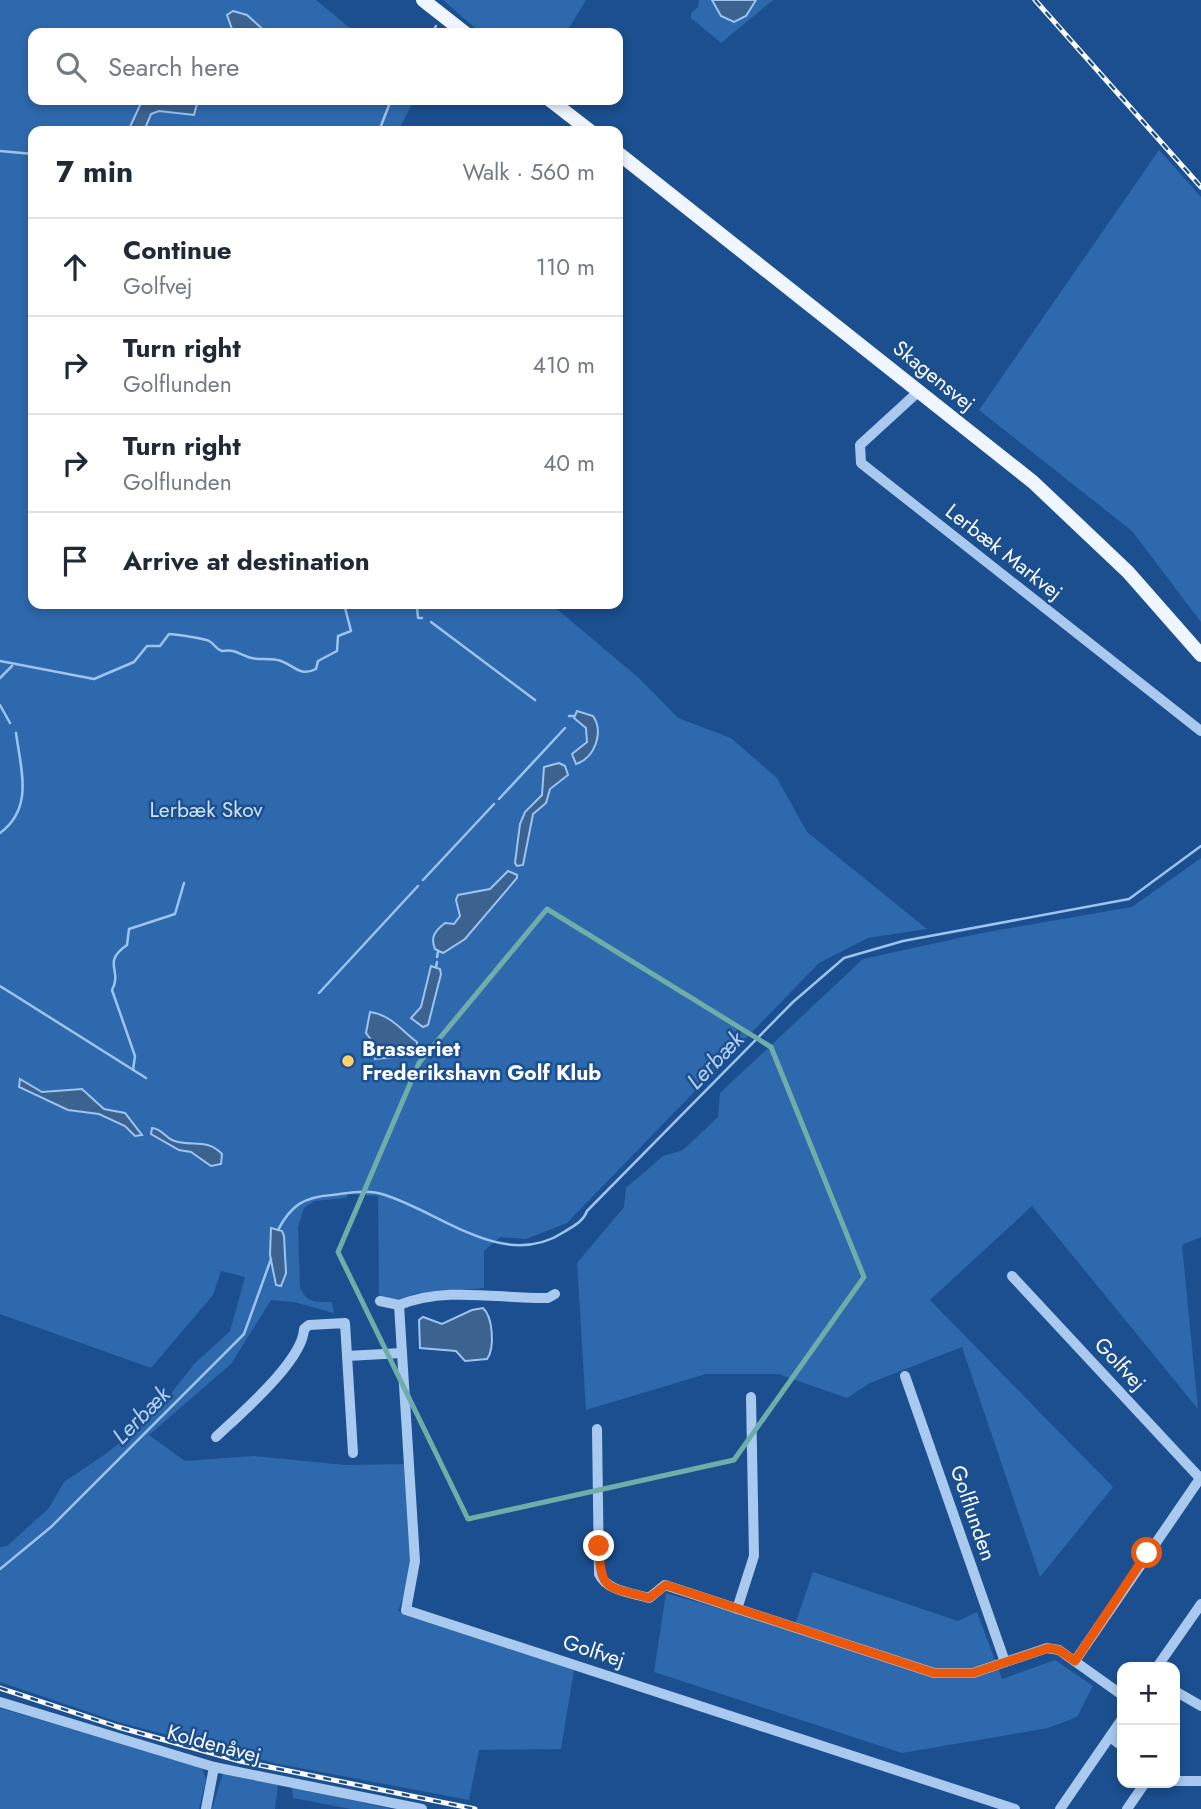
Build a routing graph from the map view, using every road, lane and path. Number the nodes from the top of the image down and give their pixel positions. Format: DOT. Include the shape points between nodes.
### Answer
graph roads {
  1 [pos="422,0"];
  2 [pos="458,28"];
  3 [pos="556,105"];
  4 [pos="584,126"];
  5 [pos="623,157"];
  6 [pos="919,391"];
  7 [pos="1201,655"];
  8 [pos="1201,731"];
  9 [pos="1012,1276"];
  10 [pos="555,1294"];
  11 [pos="380,1301"];
  12 [pos="399,1305"];
  13 [pos="402,1353"];
  14 [pos="347,1356"];
  15 [pos="905,1376"];
  16 [pos="751,1397"];
  17 [pos="597,1429"];
  18 [pos="216,1437"];
  19 [pos="353,1453"];
  20 [pos="1200,1477"];
  21 [pos="1201,1604"];
  22 [pos="737,1609"];
  23 [pos="1196,1620"];
  24 [pos="1075,1661"];
  25 [pos="1005,1662"];
  26 [pos="1161,1662"];
  27 [pos="1117,1691"];
  28 [pos="1180,1694"];
  29 [pos="0,1702"];
  30 [pos="1201,1706"];
  31 [pos="1118,1725"];
  32 [pos="1110,1737"];
  33 [pos="1117,1742"];
  34 [pos="214,1767"];
  35 [pos="1180,1781"];
  36 [pos="1201,1781"];
  37 [pos="1142,1788"];
  38 [pos="205,1809"];
  39 [pos="422,1809"];
  40 [pos="1015,1809"];
  41 [pos="1060,1809"];
  42 [pos="1128,1809"];
  1 -- 2 [label="main road"];
  3 -- 4 [label="main road"];
  5 -- 6 [label="main road, Skagensvej"];
  6 -- 7 [label="main road, Skagensvej" via="1076,520"];
  6 -- 8 [label="street, Lerbæk Markvej" via="860,445 861,463"];
  9 -- 20 [label="street, Golfvej"];
  10 -- 12 [label="street" via="548,1298 435,1296"];
  11 -- 12 [label="street"];
  12 -- 13 [label="street, Golfvej"];
  13 -- 14 [label="street"];
  13 -- 40 [label="street, Golfvej" via="415,1561 406,1610"];
  14 -- 18 [label="street" via="345,1323 309,1325 264,1392"];
  14 -- 19 [label="street"];
  15 -- 25 [label="street, Golflunden"];
  16 -- 22 [label="street" via="754,1556"];
  17 -- 22 [label="street" via="599,1574 603,1582 649,1598 666,1585"];
  20 -- 24 [label="street, Golfvej"];
  21 -- 23 [label="street"];
  22 -- 25 [label="street" via="934,1673 973,1673"];
  23 -- 26 [label="street"];
  24 -- 25 [label="street" via="1048,1648"];
  24 -- 27 [label="street"];
  28 -- 30 [label="street"];
  29 -- 34 [label="street, Koldenåvej"];
  31 -- 32 [label="street"];
  32 -- 33 [label="street"];
  32 -- 41 [label="street"];
  34 -- 38 [label="street"];
  34 -- 39 [label="street, Koldenåvej"];
  35 -- 36 [label="street"];
  37 -- 42 [label="street"];
}
